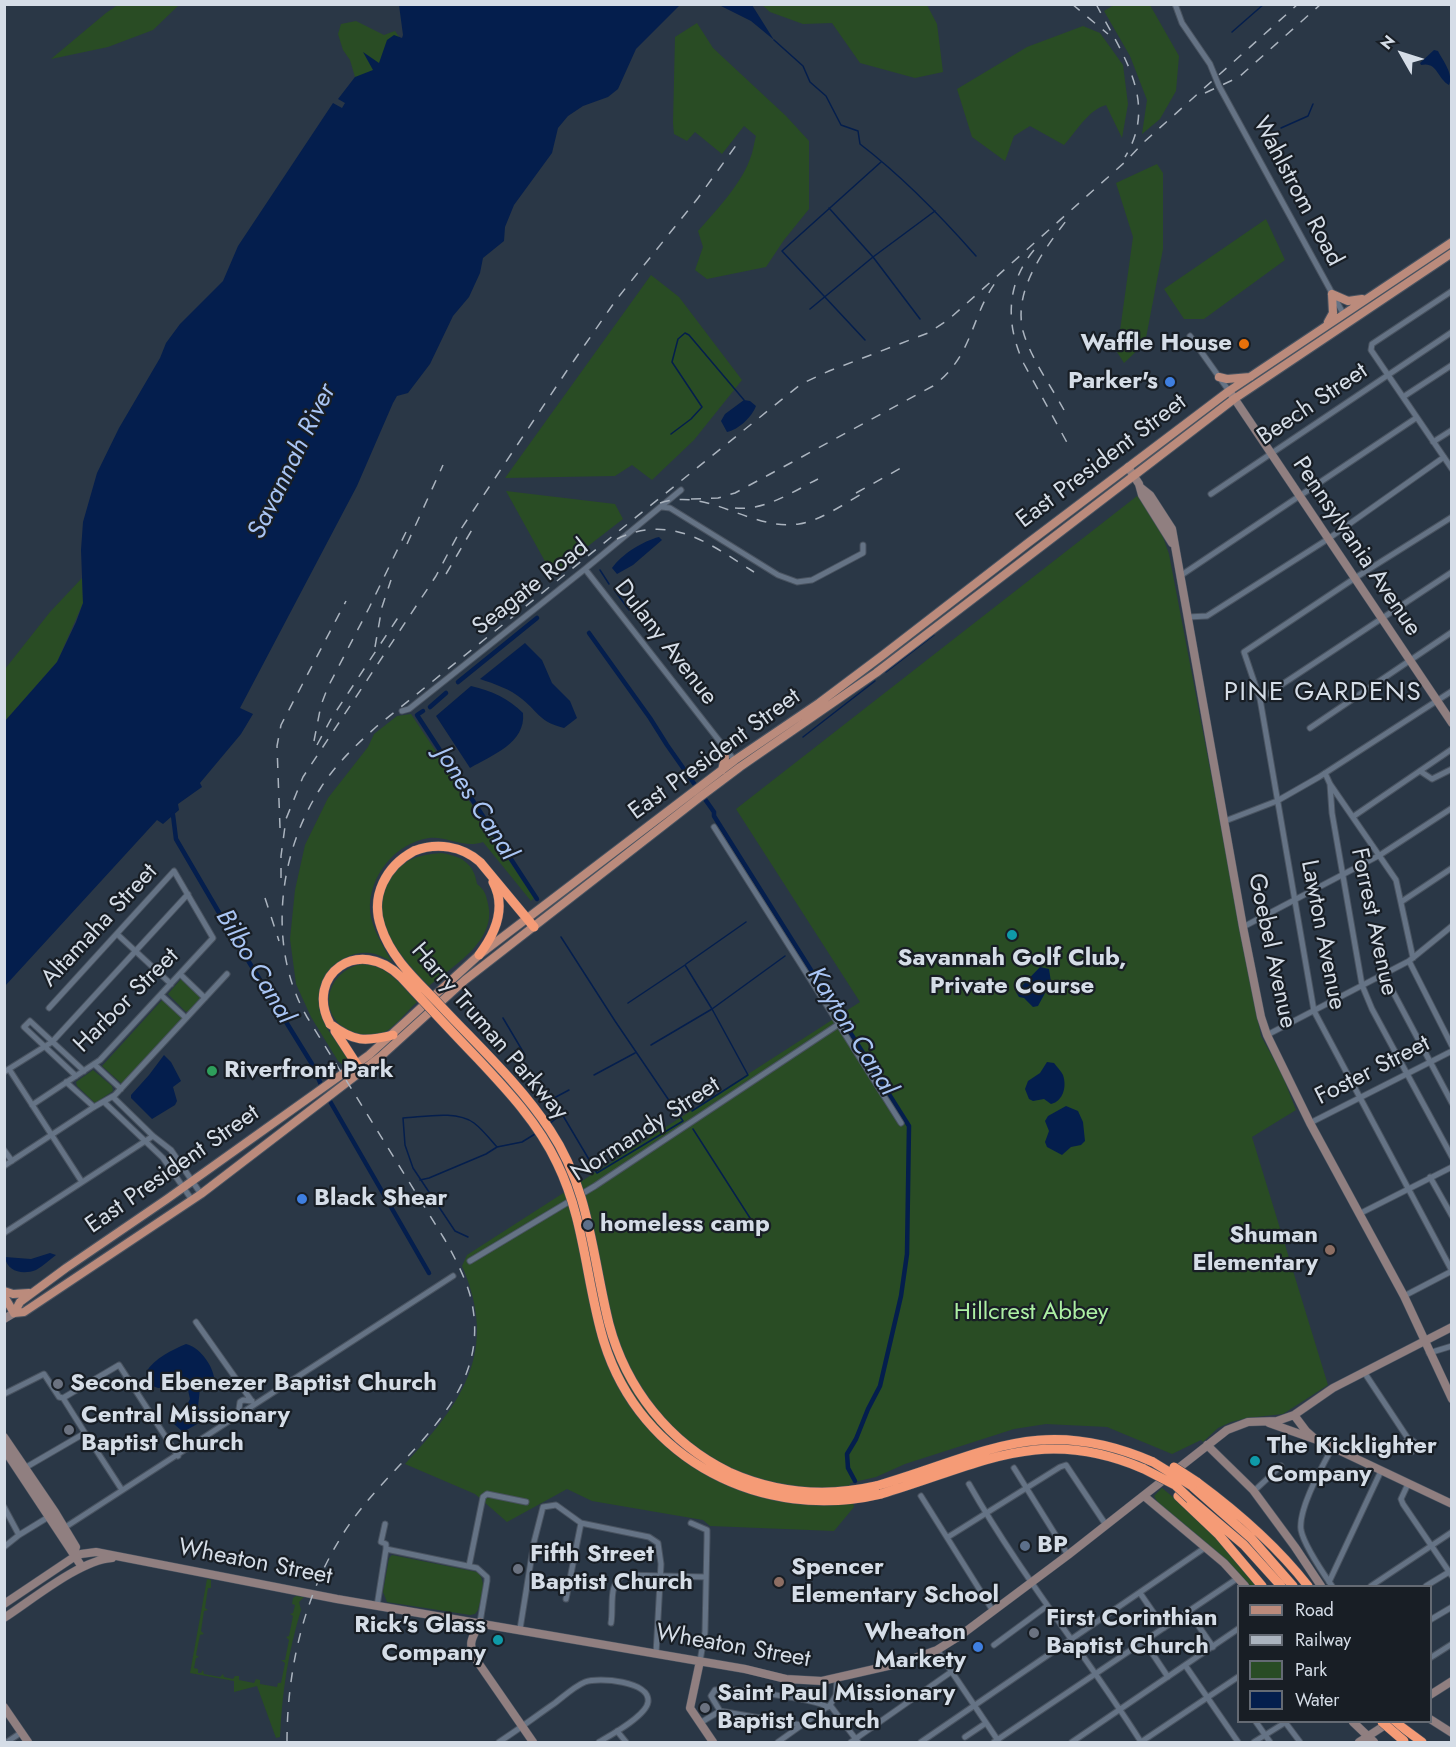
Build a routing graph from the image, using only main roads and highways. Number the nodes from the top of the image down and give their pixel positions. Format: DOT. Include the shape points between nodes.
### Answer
graph roads {
  1 [pos="1452,242"];
  2 [pos="1452,254"];
  3 [pos="1369,296"];
  4 [pos="1345,318"];
  5 [pos="1322,328"];
  6 [pos="1219,377"];
  7 [pos="1250,377"];
  8 [pos="1232,395"];
  9 [pos="1131,471"];
  10 [pos="819,703"];
  11 [pos="1452,723"];
  12 [pos="794,730"];
  13 [pos="723,746"];
  14 [pos="737,763"];
  15 [pos="722,770"];
  16 [pos="700,792"];
  17 [pos="480,862"];
  18 [pos="531,923"];
  19 [pos="479,955"];
  20 [pos="330,1024"];
  21 [pos="393,1035"];
  22 [pos="359,1067"];
  23 [pos="4,1291"];
  24 [pos="33,1293"];
  25 [pos="4,1296"];
  26 [pos="4,1304"];
  27 [pos="14,1313"];
  28 [pos="4,1319"];
  29 [pos="1452,1327"];
  30 [pos="1424,1341"];
  31 [pos="1451,1399"];
  32 [pos="1294,1414"];
  33 [pos="1264,1422"];
  34 [pos="1300,1434"];
  35 [pos="4,1437"];
  36 [pos="1317,1440"];
  37 [pos="1207,1445"];
  38 [pos="4,1449"];
  39 [pos="22,1470"];
  40 [pos="1143,1470"];
  41 [pos="1195,1484"];
  42 [pos="879,1490"];
  43 [pos="1144,1496"];
  44 [pos="1452,1504"];
  45 [pos="52,1514"];
  46 [pos="75,1555"];
  47 [pos="123,1558"];
  48 [pos="82,1567"];
  49 [pos="1243,1585"];
  50 [pos="1260,1585"];
  51 [pos="1279,1585"];
  52 [pos="1291,1585"];
  53 [pos="1306,1585"];
  54 [pos="1320,1585"];
  55 [pos="4,1604"];
  56 [pos="4,1618"];
  57 [pos="480,1622"];
  58 [pos="684,1659"];
  59 [pos="699,1661"];
  60 [pos="695,1681"];
  61 [pos="1452,1681"];
  62 [pos="1432,1694"];
  63 [pos="6,1711"];
  64 [pos="1432,1720"];
  65 [pos="1354,1723"];
  66 [pos="1383,1723"];
  67 [pos="1389,1723"];
  68 [pos="1396,1723"];
  69 [pos="1452,1733"];
  70 [pos="1371,1739"];
  71 [pos="1408,1740"];
  72 [pos="708,1741"];
  73 [pos="28,1743"];
  74 [pos="534,1743"];
  75 [pos="1359,1743"];
  76 [pos="1422,1743"];
  1 -- 3 [label="main road, East President Street"];
  2 -- 4 [label="main road, East President Street"];
  3 -- 4 [label="main road, East President Street"];
  3 -- 5 [label="main road" via="1348,301 1332,294 1333,313"];
  4 -- 5 [label="main road, East President Street"];
  4 -- 8 [label="main road, East President Street"];
  5 -- 7 [label="main road, East President Street"];
  6 -- 7 [label="main road"];
  7 -- 8 [label="main road, East President Street"];
  8 -- 9 [label="main road, East President Street"];
  8 -- 11 [label="main road, Pennsylvania Avenue"];
  9 -- 10 [label="main road, East President Street"];
  9 -- 12 [label="main road, East President Street" via="876,673"];
  9 -- 30 [label="main road, Goebel Avenue" via="1172,529 1243,927 1267,1035"];
  10 -- 12 [label="main road" via="816,713"];
  10 -- 14 [label="main road, East President Street"];
  12 -- 14 [label="main road, East President Street"];
  13 -- 15 [label="main road"];
  14 -- 15 [label="main road, East President Street"];
  14 -- 16 [label="main road, East President Street"];
  15 -- 16 [label="main road, East President Street"];
  16 -- 18 [label="main road, East President Street"];
  17 -- 18 [label="highway"];
  17 -- 19 [label="highway" via="495,886 499,911 493,936"];
  17 -- 42 [label="highway, Harry Truman Parkway, bridge" via="449,847 414,851 393,867 381,887 377,911 383,934 400,962 522,1093 559,1144 588,1217 608,1317 619,1355 633,1383 672,1433 724,1469 784,1489"];
  18 -- 19 [label="main road, East President Street"];
  18 -- 22 [label="main road, East President Street" via="394,1046"];
  19 -- 21 [label="main road, East President Street"];
  20 -- 21 [label="highway" via="361,1040"];
  20 -- 22 [label="highway"];
  20 -- 42 [label="highway, Harry Truman Parkway, bridge" via="324,994 333,974 356,960 384,963 520,1105 550,1149 569,1190 600,1327 617,1374 643,1415 678,1451 719,1478 774,1497 831,1502"];
  21 -- 22 [label="main road, East President Street"];
  22 -- 24 [label="main road, East President Street" via="315,1092"];
  22 -- 27 [label="main road, East President Street" via="201,1194 24,1312"];
  23 -- 24 [label="main road"];
  24 -- 27 [label="main road, East President Street" via="20,1302"];
  25 -- 27 [label="main road"];
  26 -- 27 [label="main road"];
  27 -- 28 [label="main road, East President Street"];
  29 -- 30 [label="main road, Wheaton Street"];
  30 -- 31 [label="main road, Goebel Avenue"];
  30 -- 32 [label="main road, Wheaton Street" via="1333,1388"];
  32 -- 33 [label="main road, Wheaton Street"];
  32 -- 34 [label="main road"];
  32 -- 36 [label="main road"];
  33 -- 34 [label="main road"];
  33 -- 37 [label="main road, Wheaton Street" via="1237,1425"];
  34 -- 36 [label="main road"];
  35 -- 39 [label="main road"];
  36 -- 44 [label="main road"];
  37 -- 43 [label="main road, Wheaton Street"];
  37 -- 54 [label="main road" via="1254,1491"];
  38 -- 39 [label="main road"];
  39 -- 45 [label="main road"];
  40 -- 42 [label="highway, Harry Truman Parkway" via="1118,1458 1073,1449 1043,1449 984,1459"];
  40 -- 50 [label="highway, bridge" via="1219,1535"];
  40 -- 51 [label="highway, bridge" via="1175,1485 1244,1545"];
  41 -- 42 [label="highway, Harry Truman Parkway, bridge" via="1121,1445 1043,1439 997,1446"];
  41 -- 52 [label="highway" via="1251,1538"];
  41 -- 53 [label="highway" via="1263,1535"];
  43 -- 49 [label="main road" via="1206,1547"];
  43 -- 59 [label="main road, Wheaton Street" via="937,1650 837,1679 802,1681"];
  45 -- 46 [label="main road"];
  45 -- 46 [label="main road" via="76,1547"];
  46 -- 47 [label="main road, Wheaton Street" via="96,1552"];
  46 -- 48 [label="main road"];
  46 -- 55 [label="main road"];
  47 -- 48 [label="main road, Wheaton Street" via="103,1558"];
  47 -- 57 [label="main road, Wheaton Street"];
  48 -- 56 [label="main road, Wheaton Street"];
  57 -- 58 [label="main road, Wheaton Street"];
  57 -- 74 [label="main road" via="470,1647"];
  58 -- 59 [label="main road, Wheaton Street"];
  58 -- 60 [label="main road"];
  59 -- 60 [label="main road"];
  60 -- 72 [label="main road" via="690,1703"];
  61 -- 62 [label="main road"];
  63 -- 73 [label="main road"];
  64 -- 69 [label="main road"];
  65 -- 70 [label="main road"];
  66 -- 71 [label="highway, bridge"];
  67 -- 70 [label="main road"];
  68 -- 71 [label="highway"];
  70 -- 75 [label="main road"];
  71 -- 76 [label="highway"];
}
